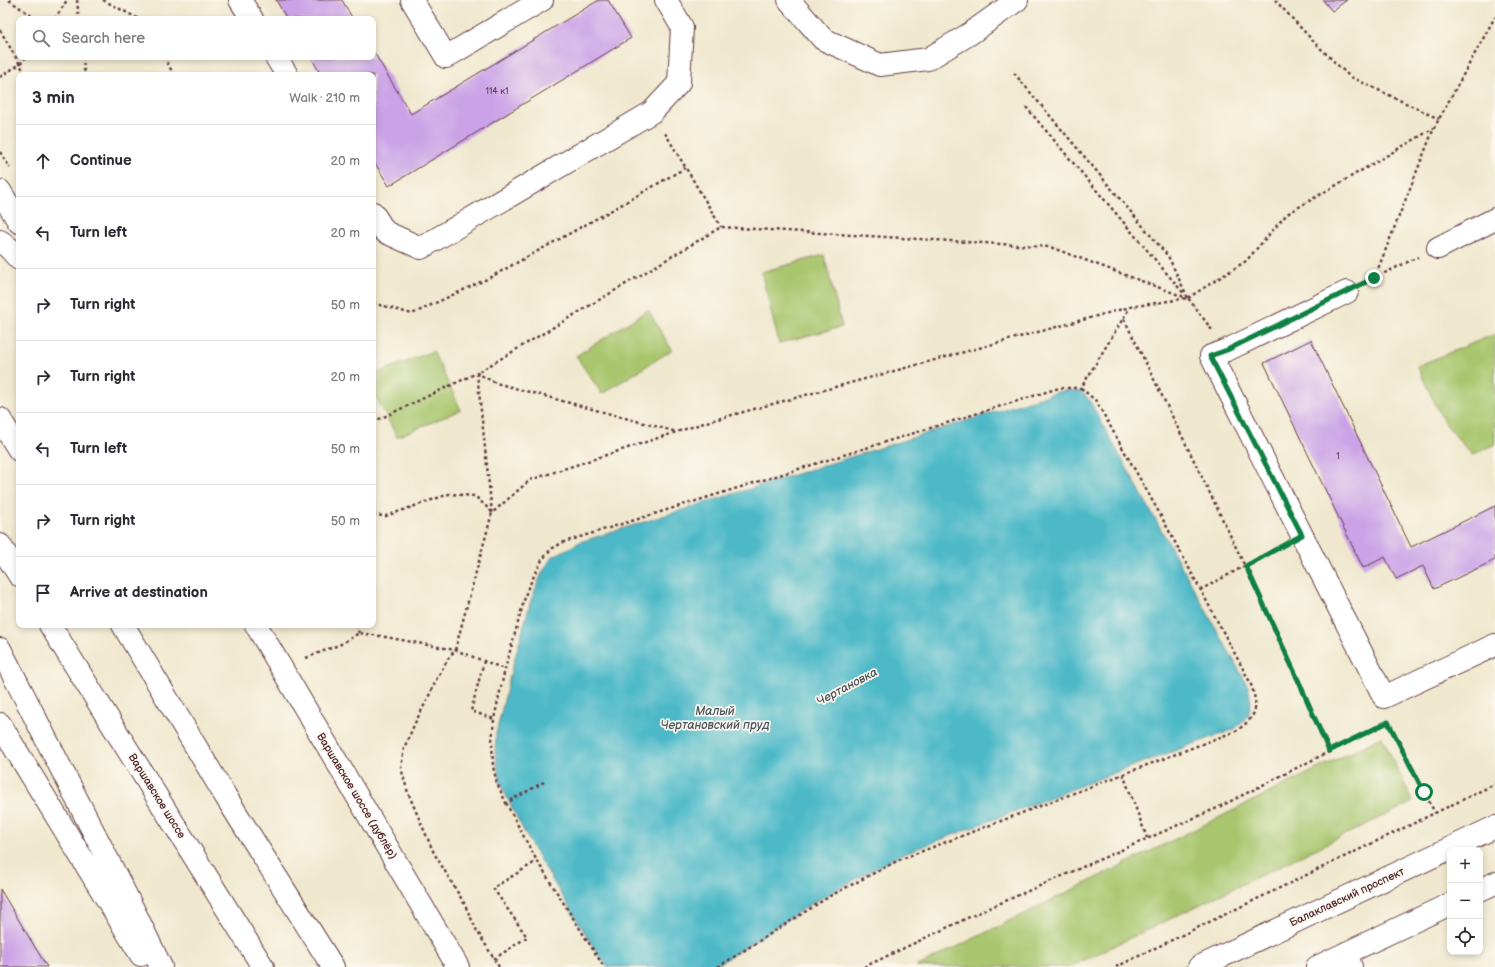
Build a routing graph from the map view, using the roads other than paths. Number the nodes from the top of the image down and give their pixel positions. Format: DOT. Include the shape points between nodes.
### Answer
graph roads {
  1 [pos="240,0"];
  2 [pos="412,0"];
  3 [pos="542,0"];
  4 [pos="666,0"];
  5 [pos="789,0"];
  6 [pos="1017,0"];
  7 [pos="250,16"];
  8 [pos="278,60"];
  9 [pos="285,72"];
  10 [pos="0,191"];
  11 [pos="16,217"];
  12 [pos="376,218"];
  13 [pos="1495,219"];
  14 [pos="0,241"];
  15 [pos="1438,248"];
  16 [pos="16,256"];
  17 [pos="1347,292"];
  18 [pos="0,418"];
  19 [pos="16,445"];
  20 [pos="0,545"];
  21 [pos="16,570"];
  22 [pos="52,628"];
  23 [pos="125,628"];
  24 [pos="258,628"];
  25 [pos="1495,645"];
  26 [pos="0,649"];
  27 [pos="0,724"];
  28 [pos="1495,827"];
  29 [pos="1495,883"];
  30 [pos="1483,889"];
  31 [pos="1447,906"];
  32 [pos="1349,960"];
  33 [pos="149,967"];
  34 [pos="161,967"];
  35 [pos="263,967"];
  36 [pos="333,967"];
  37 [pos="458,967"];
  38 [pos="1199,967"];
  39 [pos="1317,967"];
  1 -- 7 [label="main road"];
  2 -- 3 [label="main road" via="446,57"];
  4 -- 12 [label="main road" via="682,28 680,83 652,112 421,248 385,232"];
  5 -- 6 [label="main road" via="823,39 880,64 928,60 972,33"];
  8 -- 9 [label="main road"];
  10 -- 11 [label="main road"];
  13 -- 15 [label="main road"];
  14 -- 16 [label="main road"];
  17 -- 25 [label="main road" via="1210,356 1384,697"];
  18 -- 19 [label="main road"];
  20 -- 21 [label="main road"];
  22 -- 35 [label="main road, Варшавское шоссе"];
  23 -- 36 [label="main road"];
  24 -- 37 [label="main road, Варшавское шоссе (дублёр)"];
  26 -- 34 [label="main road"];
  27 -- 33 [label="main road"];
  28 -- 38 [label="main road, Балаклавский проспект"];
  29 -- 30 [label="main road"];
  31 -- 32 [label="main road"];
  32 -- 39 [label="main road"];
}
